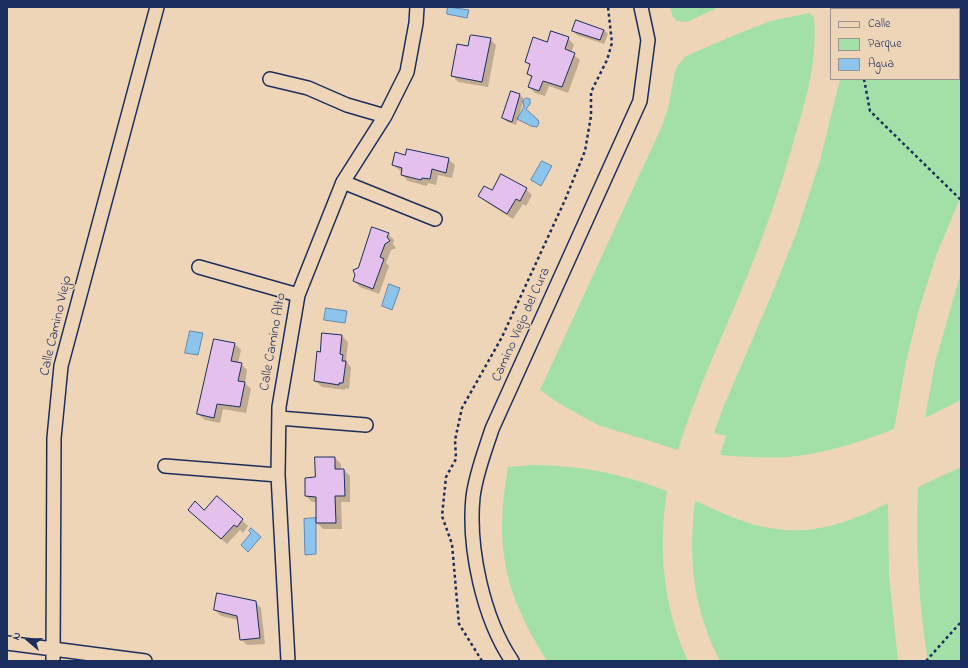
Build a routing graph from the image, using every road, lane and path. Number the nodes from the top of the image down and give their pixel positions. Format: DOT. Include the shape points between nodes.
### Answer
graph roads {
  1 [pos="157,7"];
  2 [pos="417,7"];
  3 [pos="608,7"];
  4 [pos="641,7"];
  5 [pos="270,80"];
  6 [pos="864,80"];
  7 [pos="386,116"];
  8 [pos="343,182"];
  9 [pos="961,200"];
  10 [pos="435,218"];
  11 [pos="199,267"];
  12 [pos="298,295"];
  13 [pos="279,418"];
  14 [pos="366,425"];
  15 [pos="165,466"];
  16 [pos="278,475"];
  17 [pos="961,622"];
  18 [pos="7,643"];
  19 [pos="53,654"];
  20 [pos="145,661"];
  21 [pos="288,661"];
  22 [pos="482,661"];
  23 [pos="512,661"];
  24 [pos="926,661"];
  1 -- 19 [label="street, Calle Camino Viejo" via="61,366 54,438"];
  2 -- 7 [label="street, Calle Camino Alto" via="407,72"];
  3 -- 22 [label="path" via="612,43 607,60 591,92 591,116 585,151 502,336 462,408 455,440 456,459 446,477 442,516 452,544 459,624"];
  4 -- 23 [label="street, Camino Viejo del Cura" via="648,40 640,101 492,429 473,496 473,546 482,591 503,648"];
  5 -- 7 [label="street" via="308,88 348,105"];
  6 -- 9 [label="path" via="870,111"];
  7 -- 8 [label="street, Calle Camino Alto"];
  8 -- 10 [label="street"];
  8 -- 12 [label="street, Calle Camino Alto"];
  11 -- 12 [label="street"];
  12 -- 13 [label="street, Calle Camino Alto"];
  13 -- 14 [label="street"];
  13 -- 16 [label="street, Calle Camino Alto"];
  15 -- 16 [label="street"];
  16 -- 21 [label="street, Calle Camino Alto"];
  17 -- 24 [label="path"];
  18 -- 19 [label="street"];
  19 -- 20 [label="street"];
}
